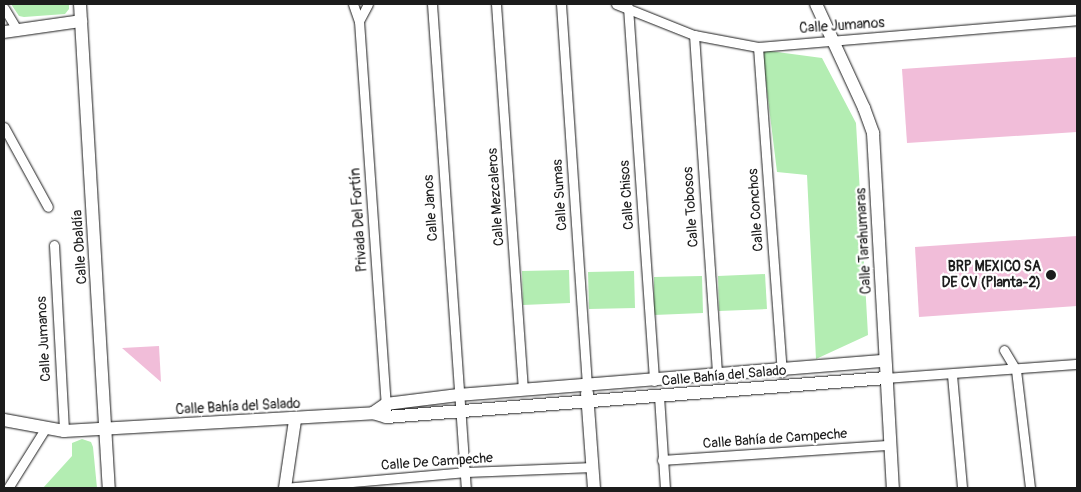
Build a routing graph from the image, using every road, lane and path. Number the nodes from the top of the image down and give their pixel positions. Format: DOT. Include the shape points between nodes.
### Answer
graph roads {
  1 [pos="80,4"];
  2 [pos="353,4"];
  3 [pos="368,4"];
  4 [pos="432,4"];
  5 [pos="496,4"];
  6 [pos="561,4"];
  7 [pos="616,4"];
  8 [pos="816,4"];
  9 [pos="628,7"];
  10 [pos="4,8"];
  11 [pos="1077,20"];
  12 [pos="81,21"];
  13 [pos="360,21"];
  14 [pos="10,31"];
  15 [pos="694,35"];
  16 [pos="833,42"];
  17 [pos="758,47"];
  18 [pos="4,127"];
  19 [pos="48,207"];
  20 [pos="54,245"];
  21 [pos="1004,350"];
  22 [pos="885,361"];
  23 [pos="1077,364"];
  24 [pos="1016,370"];
  25 [pos="782,372"];
  26 [pos="952,375"];
  27 [pos="717,376"];
  28 [pos="886,378"];
  29 [pos="654,381"];
  30 [pos="587,385"];
  31 [pos="523,389"];
  32 [pos="458,395"];
  33 [pos="659,396"];
  34 [pos="588,402"];
  35 [pos="386,410"];
  36 [pos="461,410"];
  37 [pos="4,420"];
  38 [pos="295,420"];
  39 [pos="105,429"];
  40 [pos="45,430"];
  41 [pos="64,431"];
  42 [pos="890,445"];
  43 [pos="662,460"];
  44 [pos="593,467"];
  45 [pos="466,472"];
  46 [pos="8,488"];
  47 [pos="109,488"];
  48 [pos="285,488"];
  49 [pos="466,488"];
  50 [pos="594,488"];
  51 [pos="665,488"];
  52 [pos="893,488"];
  53 [pos="962,488"];
  54 [pos="1030,488"];
  1 -- 12 [label="street, Calle Obaldía"];
  2 -- 13 [label="street, Privada Del Fortín"];
  3 -- 13 [label="street, Privada Del Fortín"];
  4 -- 32 [label="street, Calle Janos"];
  5 -- 31 [label="street, Calle Mezcaleros"];
  6 -- 30 [label="street, Calle Sumas"];
  7 -- 9 [label="street, Calle Jumanos"];
  8 -- 16 [label="street, Calle Tarahumaras"];
  9 -- 15 [label="street, Calle Jumanos"];
  9 -- 29 [label="street, Calle Chisos"];
  10 -- 14 [label="street"];
  11 -- 16 [label="street, Calle Jumanos"];
  12 -- 14 [label="street"];
  12 -- 39 [label="street, Calle Obaldía"];
  13 -- 35 [label="street, Privada Del Fortín"];
  15 -- 17 [label="street, Calle Jumanos"];
  15 -- 27 [label="street, Calle Tobosos"];
  16 -- 17 [label="street, Calle Jumanos"];
  16 -- 22 [label="street, Calle Tarahumaras" via="873,133"];
  17 -- 25 [label="street, Calle Conchos"];
  18 -- 19 [label="street"];
  20 -- 41 [label="street, Calle Jumanos"];
  21 -- 24 [label="street"];
  22 -- 25 [label="street, Calle Bahía del Salado"];
  22 -- 28 [label="street, Calle Tarahumaras"];
  23 -- 24 [label="street, Calle Bahía del Salado"];
  24 -- 26 [label="street, Calle Bahía del Salado"];
  24 -- 54 [label="street"];
  25 -- 27 [label="street, Calle Bahía del Salado"];
  26 -- 28 [label="street, Calle Bahía del Salado"];
  26 -- 53 [label="street"];
  27 -- 29 [label="street, Calle Bahía del Salado"];
  28 -- 33 [label="street, Calle Bahía del Salado"];
  28 -- 42 [label="street, Calle Tarahumaras"];
  29 -- 30 [label="street, Calle Bahía del Salado"];
  30 -- 31 [label="street, Calle Bahía del Salado"];
  30 -- 34 [label="street"];
  31 -- 32 [label="street, Calle Bahía del Salado"];
  32 -- 35 [label="street, Calle Bahía del Salado"];
  32 -- 36 [label="street, Calle Janos"];
  33 -- 34 [label="street, Calle Bahía del Salado"];
  33 -- 43 [label="street"];
  34 -- 36 [label="street, Calle Bahía del Salado"];
  34 -- 44 [label="street"];
  35 -- 36 [label="street, Calle Bahía del Salado"];
  35 -- 38 [label="street, Calle Bahía del Salado"];
  36 -- 45 [label="street, Calle Janos"];
  37 -- 40 [label="street, Calle Bahía del Salado"];
  38 -- 39 [label="street, Calle Bahía del Salado"];
  38 -- 48 [label="street"];
  39 -- 41 [label="street, Calle Bahía del Salado"];
  39 -- 47 [label="street, Calle Obaldía"];
  40 -- 41 [label="street, Calle Bahía del Salado"];
  40 -- 46 [label="street"];
  42 -- 43 [label="street, Calle Bahía de Campeche"];
  42 -- 52 [label="street, Calle Tarahumaras"];
  43 -- 51 [label="street"];
  44 -- 45 [label="street, Calle De Campeche"];
  44 -- 50 [label="street"];
  45 -- 48 [label="street, Calle De Campeche"];
  45 -- 49 [label="street, Calle Janos"];
}
